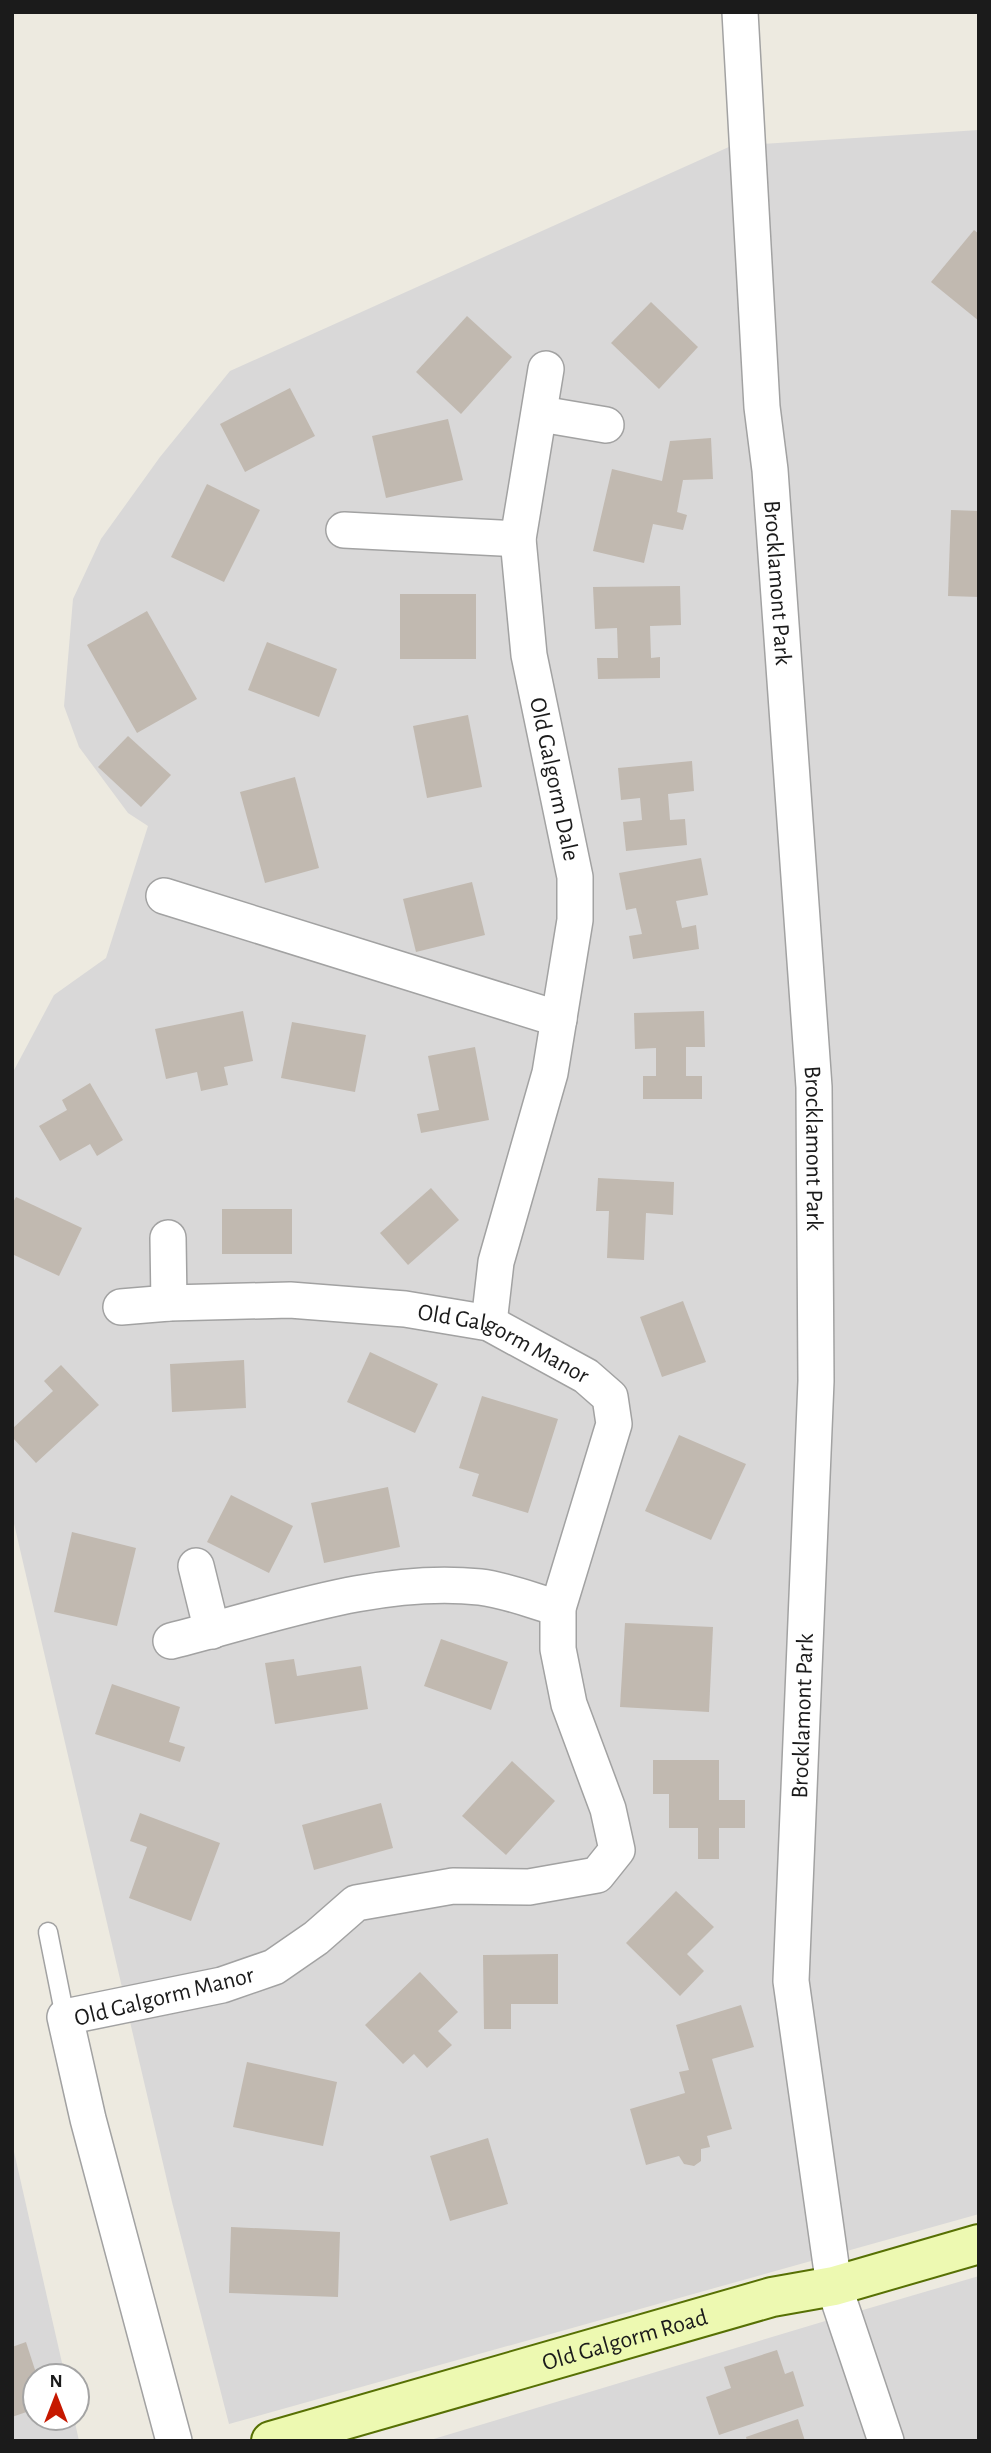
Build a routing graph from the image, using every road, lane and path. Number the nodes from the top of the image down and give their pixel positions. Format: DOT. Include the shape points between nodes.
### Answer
graph roads {
  1 [pos="740,12"];
  2 [pos="546,369"];
  3 [pos="541,414"];
  4 [pos="606,425"];
  5 [pos="344,530"];
  6 [pos="518,539"];
  7 [pos="164,896"];
  8 [pos="559,1019"];
  9 [pos="168,1238"];
  10 [pos="169,1303"];
  11 [pos="121,1307"];
  12 [pos="489,1323"];
  13 [pos="196,1566"];
  14 [pos="558,1608"];
  15 [pos="212,1631"];
  16 [pos="171,1641"];
  17 [pos="48,1932"];
  18 [pos="65,2017"];
  19 [pos="979,2244"];
  20 [pos="834,2286"];
  21 [pos="174,2441"];
  22 [pos="271,2441"];
  23 [pos="886,2441"];
  1 -- 20 [label="street, Brocklamont Park" via="762,407 814,1087 816,1381 791,1981"];
  2 -- 3 [label="street, Old Galgorm Dale"];
  3 -- 4 [label="street"];
  3 -- 6 [label="street, Old Galgorm Dale"];
  5 -- 6 [label="street"];
  6 -- 8 [label="street, Old Galgorm Dale" via="530,655 575,877 575,920"];
  7 -- 8 [label="street"];
  8 -- 12 [label="street, Old Galgorm Dale" via="550,1073 496,1262"];
  9 -- 10 [label="street"];
  10 -- 11 [label="street, Old Galgorm Manor"];
  10 -- 12 [label="street, Old Galgorm Manor" via="290,1300 405,1309"];
  12 -- 14 [label="street, Old Galgorm Manor" via="586,1376 611,1397 614,1424 609,1449"];
  13 -- 15 [label="street"];
  14 -- 15 [label="street" via="482,1587 424,1585 363,1593"];
  14 -- 18 [label="street, Old Galgorm Manor" via="558,1649 569,1704 608,1809 617,1850 597,1875 529,1887 453,1886 356,1903 274,1967 222,1985"];
  15 -- 16 [label="street"];
  17 -- 18 [label="lane"];
  18 -- 21 [label="street, Old Galgorm Manor"];
  19 -- 20 [label="street, Old Galgorm Road"];
  20 -- 22 [label="street, Old Galgorm Road" via="772,2297"];
  20 -- 23 [label="street, Brocklamont Park"];
}
